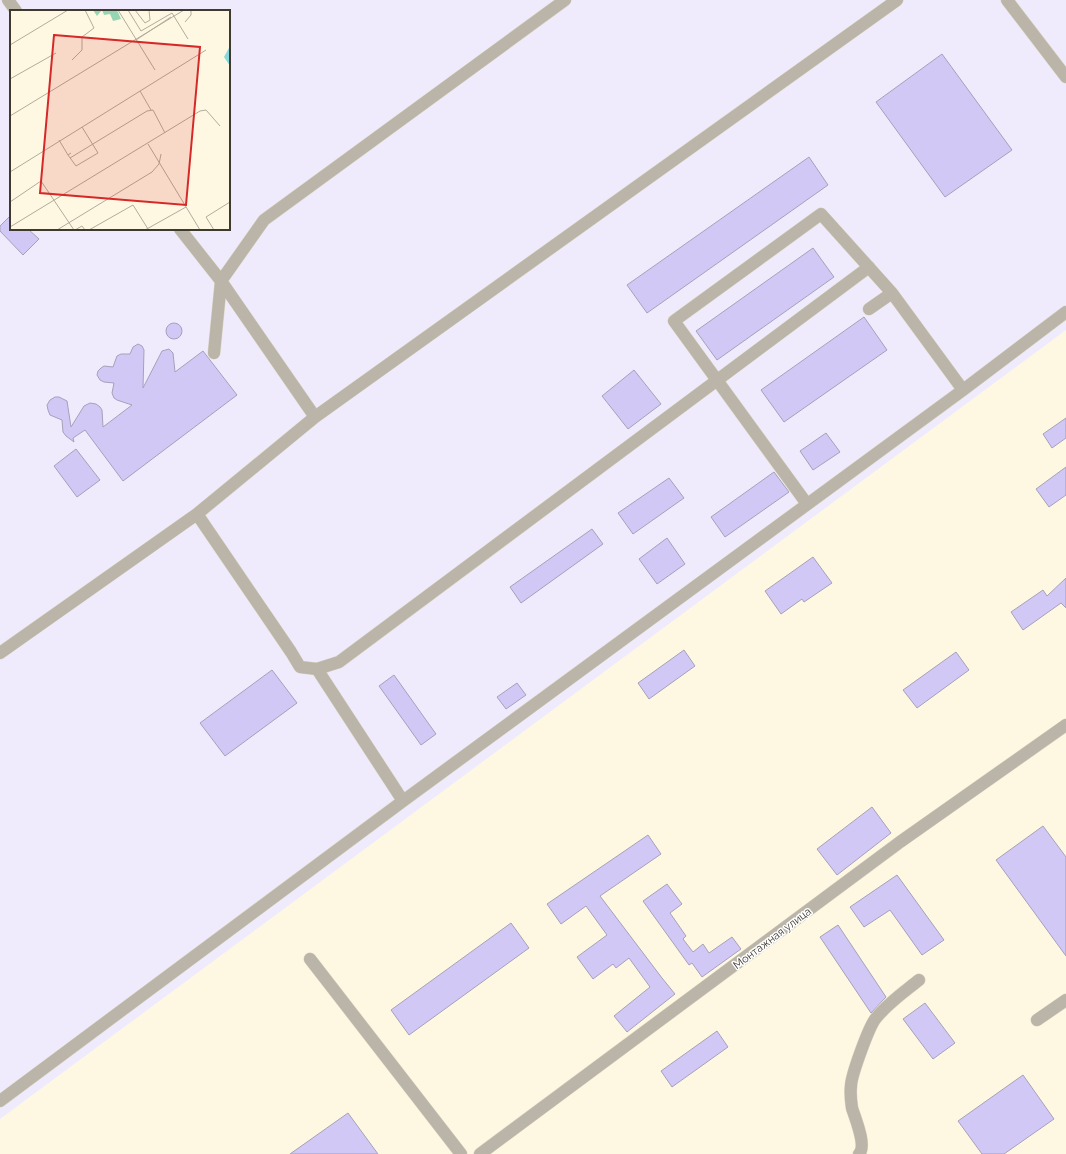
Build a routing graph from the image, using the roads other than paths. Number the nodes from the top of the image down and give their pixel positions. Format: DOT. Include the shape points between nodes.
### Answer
graph roads {
  1 [pos="8,0"];
  2 [pos="565,0"];
  3 [pos="897,0"];
  4 [pos="1007,0"];
  5 [pos="15,10"];
  6 [pos="1066,77"];
  7 [pos="181,230"];
  8 [pos="869,268"];
  9 [pos="221,281"];
  10 [pos="892,293"];
  11 [pos="869,309"];
  12 [pos="1066,312"];
  13 [pos="214,353"];
  14 [pos="717,380"];
  15 [pos="963,390"];
  16 [pos="315,417"];
  17 [pos="807,504"];
  18 [pos="197,514"];
  19 [pos="0,653"];
  20 [pos="317,669"];
  21 [pos="1066,725"];
  22 [pos="403,801"];
  23 [pos="310,959"];
  24 [pos="919,980"];
  25 [pos="1066,1000"];
  26 [pos="1037,1020"];
  27 [pos="0,1101"];
  28 [pos="461,1154"];
  29 [pos="480,1154"];
  30 [pos="859,1154"];
  1 -- 5 [label="street"];
  2 -- 9 [label="street" via="264,220"];
  3 -- 16 [label="street"];
  4 -- 6 [label="street"];
  7 -- 9 [label="street"];
  8 -- 10 [label="street"];
  8 -- 14 [label="street"];
  8 -- 14 [label="street" via="820,214 674,321"];
  9 -- 13 [label="street"];
  9 -- 16 [label="street"];
  10 -- 11 [label="street"];
  10 -- 15 [label="street"];
  12 -- 15 [label="street"];
  14 -- 17 [label="street"];
  14 -- 20 [label="street" via="340,662"];
  15 -- 17 [label="street"];
  16 -- 18 [label="street"];
  17 -- 22 [label="street"];
  18 -- 19 [label="street"];
  18 -- 20 [label="street" via="300,667"];
  20 -- 22 [label="street"];
  21 -- 29 [label="street, Монтажная улица" via="900,842"];
  22 -- 27 [label="street"];
  23 -- 28 [label="street"];
  24 -- 30 [label="street" via="875,1019 857,1063 850,1086 852,1106 862,1142"];
  25 -- 26 [label="street"];
}
